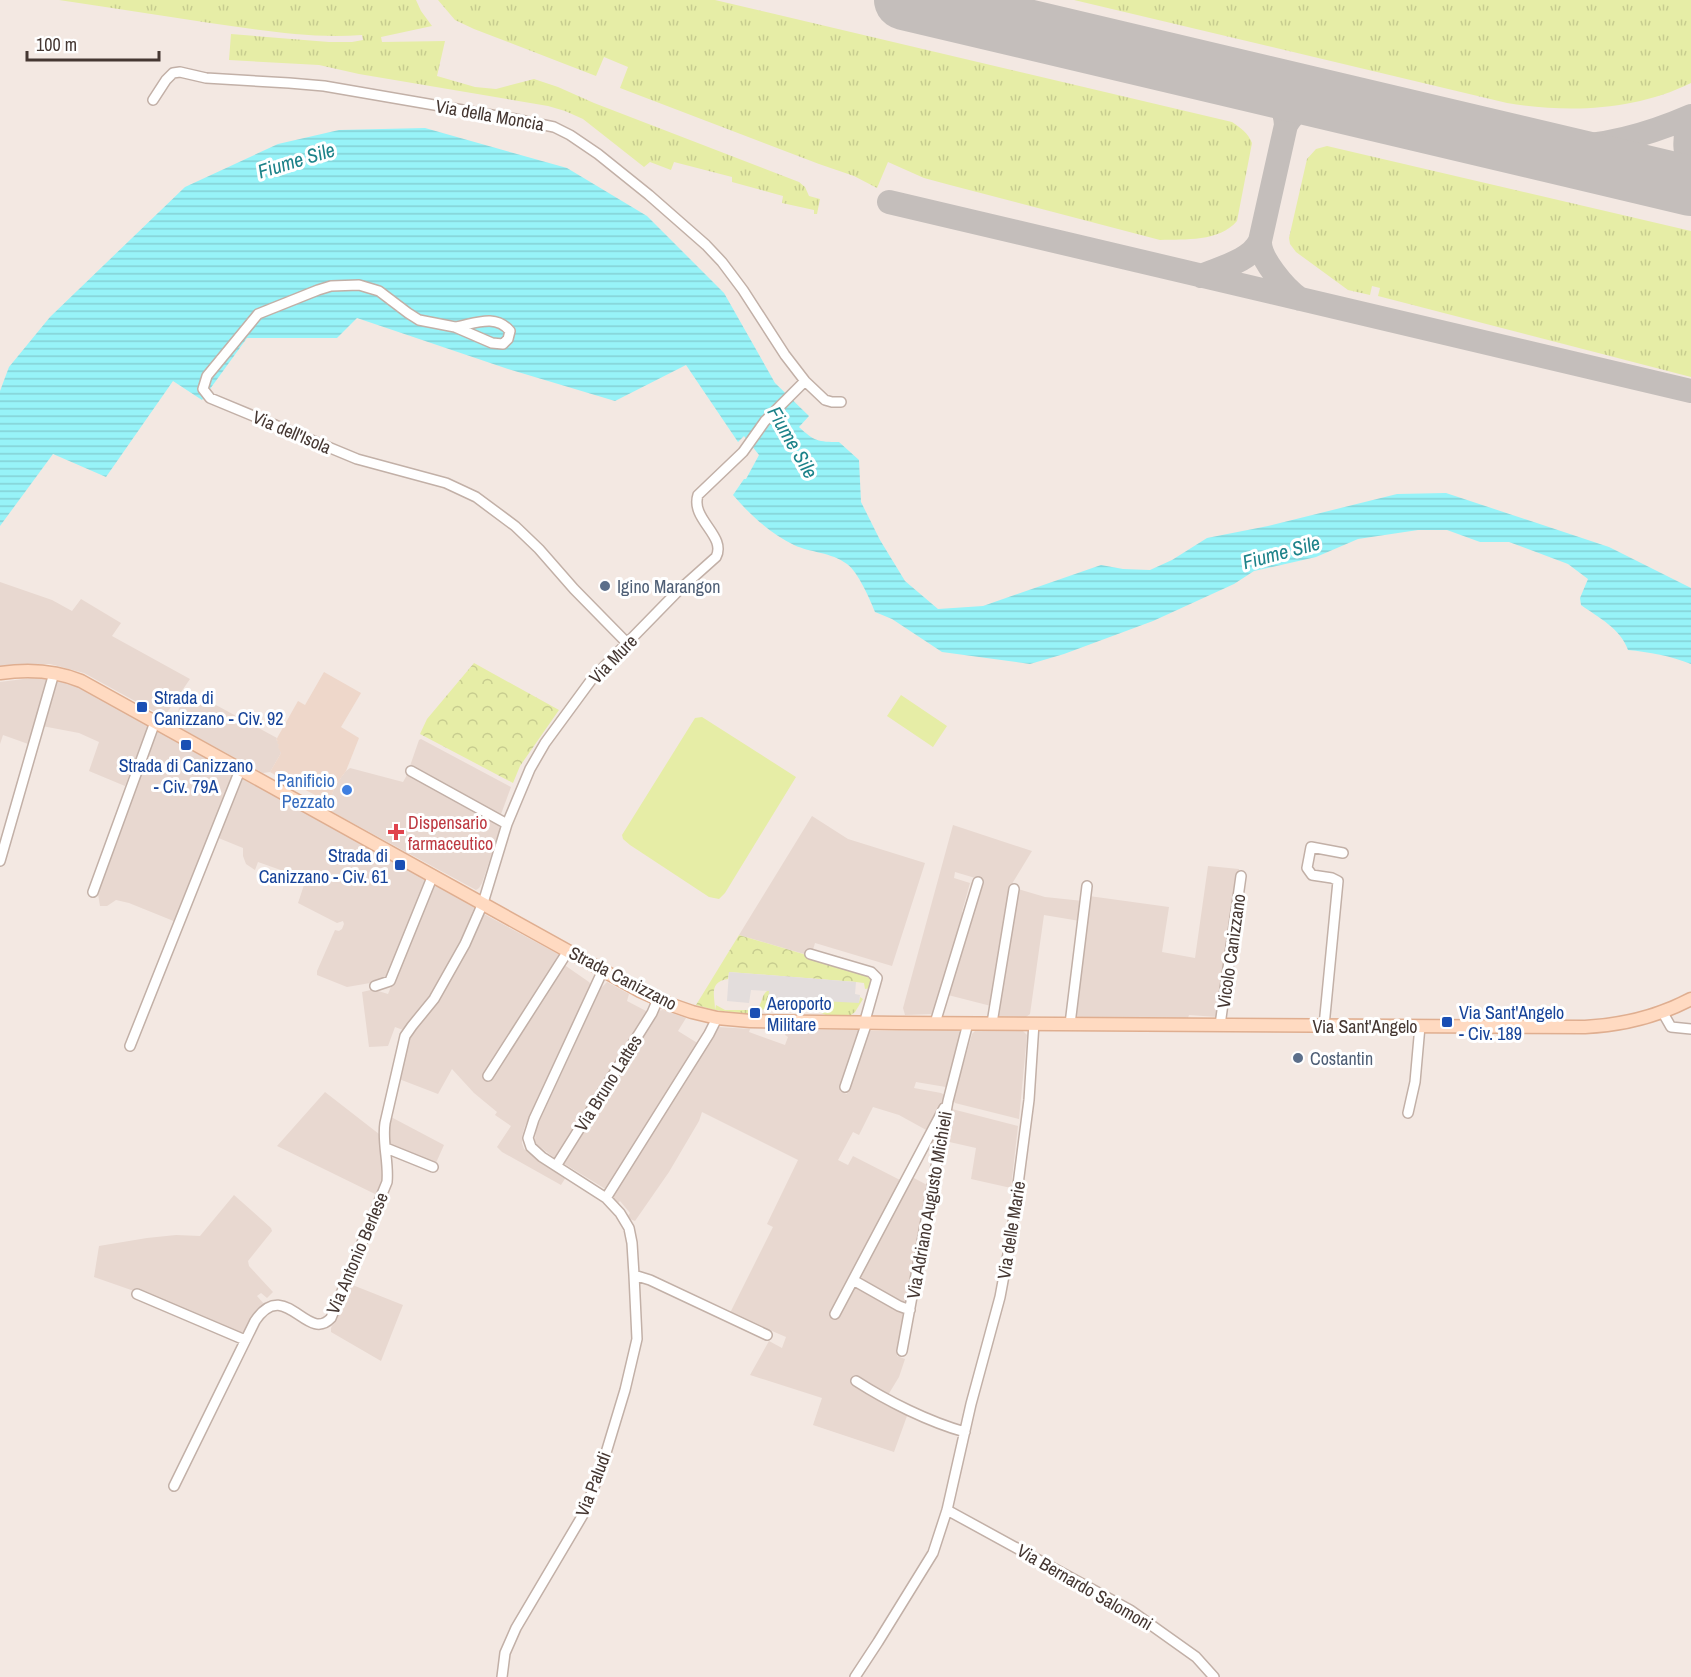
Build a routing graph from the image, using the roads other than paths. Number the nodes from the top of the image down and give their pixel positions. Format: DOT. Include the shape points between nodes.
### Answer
graph roads {
  1 [pos="153,100"];
  2 [pos="455,327"];
  3 [pos="805,381"];
  4 [pos="841,402"];
  5 [pos="628,644"];
  6 [pos="0,673"];
  7 [pos="54,673"];
  8 [pos="154,722"];
  9 [pos="240,770"];
  10 [pos="411,771"];
  11 [pos="507,824"];
  12 [pos="1343,853"];
  13 [pos="0,861"];
  14 [pos="433,875"];
  15 [pos="1241,876"];
  16 [pos="978,882"];
  17 [pos="1087,886"];
  18 [pos="1014,889"];
  19 [pos="93,892"];
  20 [pos="483,903"];
  21 [pos="568,951"];
  22 [pos="810,954"];
  23 [pos="603,970"];
  24 [pos="375,986"];
  25 [pos="657,999"];
  26 [pos="1691,999"];
  27 [pos="1663,1013"];
  28 [pos="717,1017"];
  29 [pos="867,1022"];
  30 [pos="935,1023"];
  31 [pos="968,1023"];
  32 [pos="993,1023"];
  33 [pos="1034,1023"];
  34 [pos="1070,1024"];
  35 [pos="1220,1025"];
  36 [pos="1324,1026"];
  37 [pos="1420,1026"];
  38 [pos="1691,1029"];
  39 [pos="130,1046"];
  40 [pos="488,1076"];
  41 [pos="845,1087"];
  42 [pos="948,1101"];
  43 [pos="1408,1113"];
  44 [pos="386,1148"];
  45 [pos="556,1166"];
  46 [pos="433,1167"];
  47 [pos="606,1198"];
  48 [pos="634,1275"];
  49 [pos="853,1280"];
  50 [pos="137,1294"];
  51 [pos="910,1310"];
  52 [pos="834,1314"];
  53 [pos="767,1335"];
  54 [pos="245,1340"];
  55 [pos="902,1351"];
  56 [pos="856,1381"];
  57 [pos="964,1432"];
  58 [pos="174,1486"];
  59 [pos="947,1510"];
  60 [pos="501,1677"];
  61 [pos="855,1677"];
  62 [pos="1214,1677"];
  1 -- 3 [label="street, Via della Moncia" via="166,80 180,72 206,78 324,87 554,127 598,154 650,195 716,255"];
  2 -- 2 [label="street, Via dell'Isola" via="490,320 510,331 503,344"];
  2 -- 5 [label="street, Via dell'Isola" via="419,320 379,291 359,285 331,286 258,314 207,376 203,389 210,398 347,455 446,483 476,497 539,549"];
  3 -- 4 [label="street, Via della Moncia" via="825,400"];
  3 -- 5 [label="street, Via Mure" via="765,421 746,448 703,489 697,498 698,512 717,543 718,553"];
  5 -- 11 [label="street, Via Mure" via="592,679 545,743"];
  6 -- 7 [label="street, Strada Canizzano"];
  7 -- 8 [label="street, Strada Canizzano" via="81,681"];
  7 -- 13 [label="street"];
  8 -- 9 [label="street, Strada Canizzano"];
  8 -- 19 [label="street"];
  9 -- 14 [label="street, Strada Canizzano"];
  9 -- 39 [label="street"];
  10 -- 11 [label="street"];
  11 -- 20 [label="street, Via Mure"];
  12 -- 36 [label="street" via="1311,847 1307,868 1312,875 1338,881"];
  14 -- 20 [label="street, Strada Canizzano"];
  14 -- 24 [label="street" via="390,981"];
  15 -- 35 [label="street, Vicolo Canizzano"];
  16 -- 30 [label="street"];
  17 -- 34 [label="street"];
  18 -- 32 [label="street"];
  20 -- 21 [label="street, Strada Canizzano"];
  20 -- 44 [label="street, Via Antonio Berlese" via="434,999 405,1036 385,1123"];
  21 -- 23 [label="street, Strada Canizzano"];
  21 -- 40 [label="street"];
  22 -- 29 [label="street" via="876,975"];
  23 -- 25 [label="street, Strada Canizzano"];
  23 -- 45 [label="street, Via Paludi" via="529,1132 531,1147"];
  25 -- 28 [label="street, Strada Canizzano"];
  25 -- 45 [label="street, Via Bruno Lattes"];
  26 -- 27 [label="street, Via Sant'Angelo"];
  27 -- 37 [label="street, Via Sant'Angelo" via="1593,1027"];
  27 -- 38 [label="street" via="1669,1026"];
  28 -- 29 [label="street, Strada Canizzano"];
  28 -- 47 [label="street"];
  29 -- 30 [label="street, Strada Canizzano"];
  29 -- 41 [label="street"];
  30 -- 31 [label="street, Strada Canizzano"];
  31 -- 32 [label="street, Strada Canizzano"];
  31 -- 42 [label="street, Via Adriano Augusto Michieli"];
  32 -- 33 [label="street, Strada Canizzano"];
  33 -- 34 [label="street, Via Sant'Angelo"];
  33 -- 57 [label="street, Via delle Marie" via="1029,1100 1011,1238 1000,1297"];
  34 -- 35 [label="street, Via Sant'Angelo"];
  35 -- 36 [label="street, Via Sant'Angelo"];
  36 -- 37 [label="street, Via Sant'Angelo"];
  37 -- 43 [label="street"];
  42 -- 49 [label="street, Via Adriano Augusto Michieli"];
  42 -- 51 [label="street, Via Adriano Augusto Michieli"];
  44 -- 46 [label="street"];
  44 -- 54 [label="street, Via Antonio Berlese" via="385,1189 331,1318 325,1324 315,1324 281,1305 272,1305 259,1314"];
  45 -- 47 [label="street, Via Paludi"];
  47 -- 48 [label="street, Via Paludi" via="629,1228"];
  48 -- 53 [label="street"];
  48 -- 60 [label="street, Via Paludi" via="637,1340 602,1466 584,1513 516,1628 505,1653"];
  49 -- 51 [label="street, Via Adriano Augusto Michieli"];
  49 -- 52 [label="street, Via Adriano Augusto Michieli"];
  50 -- 54 [label="street"];
  51 -- 55 [label="street, Via Adriano Augusto Michieli"];
  54 -- 58 [label="street, Via Antonio Berlese"];
  56 -- 57 [label="street" via="943,1426"];
  57 -- 59 [label="street, Via delle Marie"];
  59 -- 61 [label="street, Via delle Marie" via="933,1553"];
  59 -- 62 [label="street, Via Bernardo Salomoni" via="1130,1610 1196,1658"];
}
